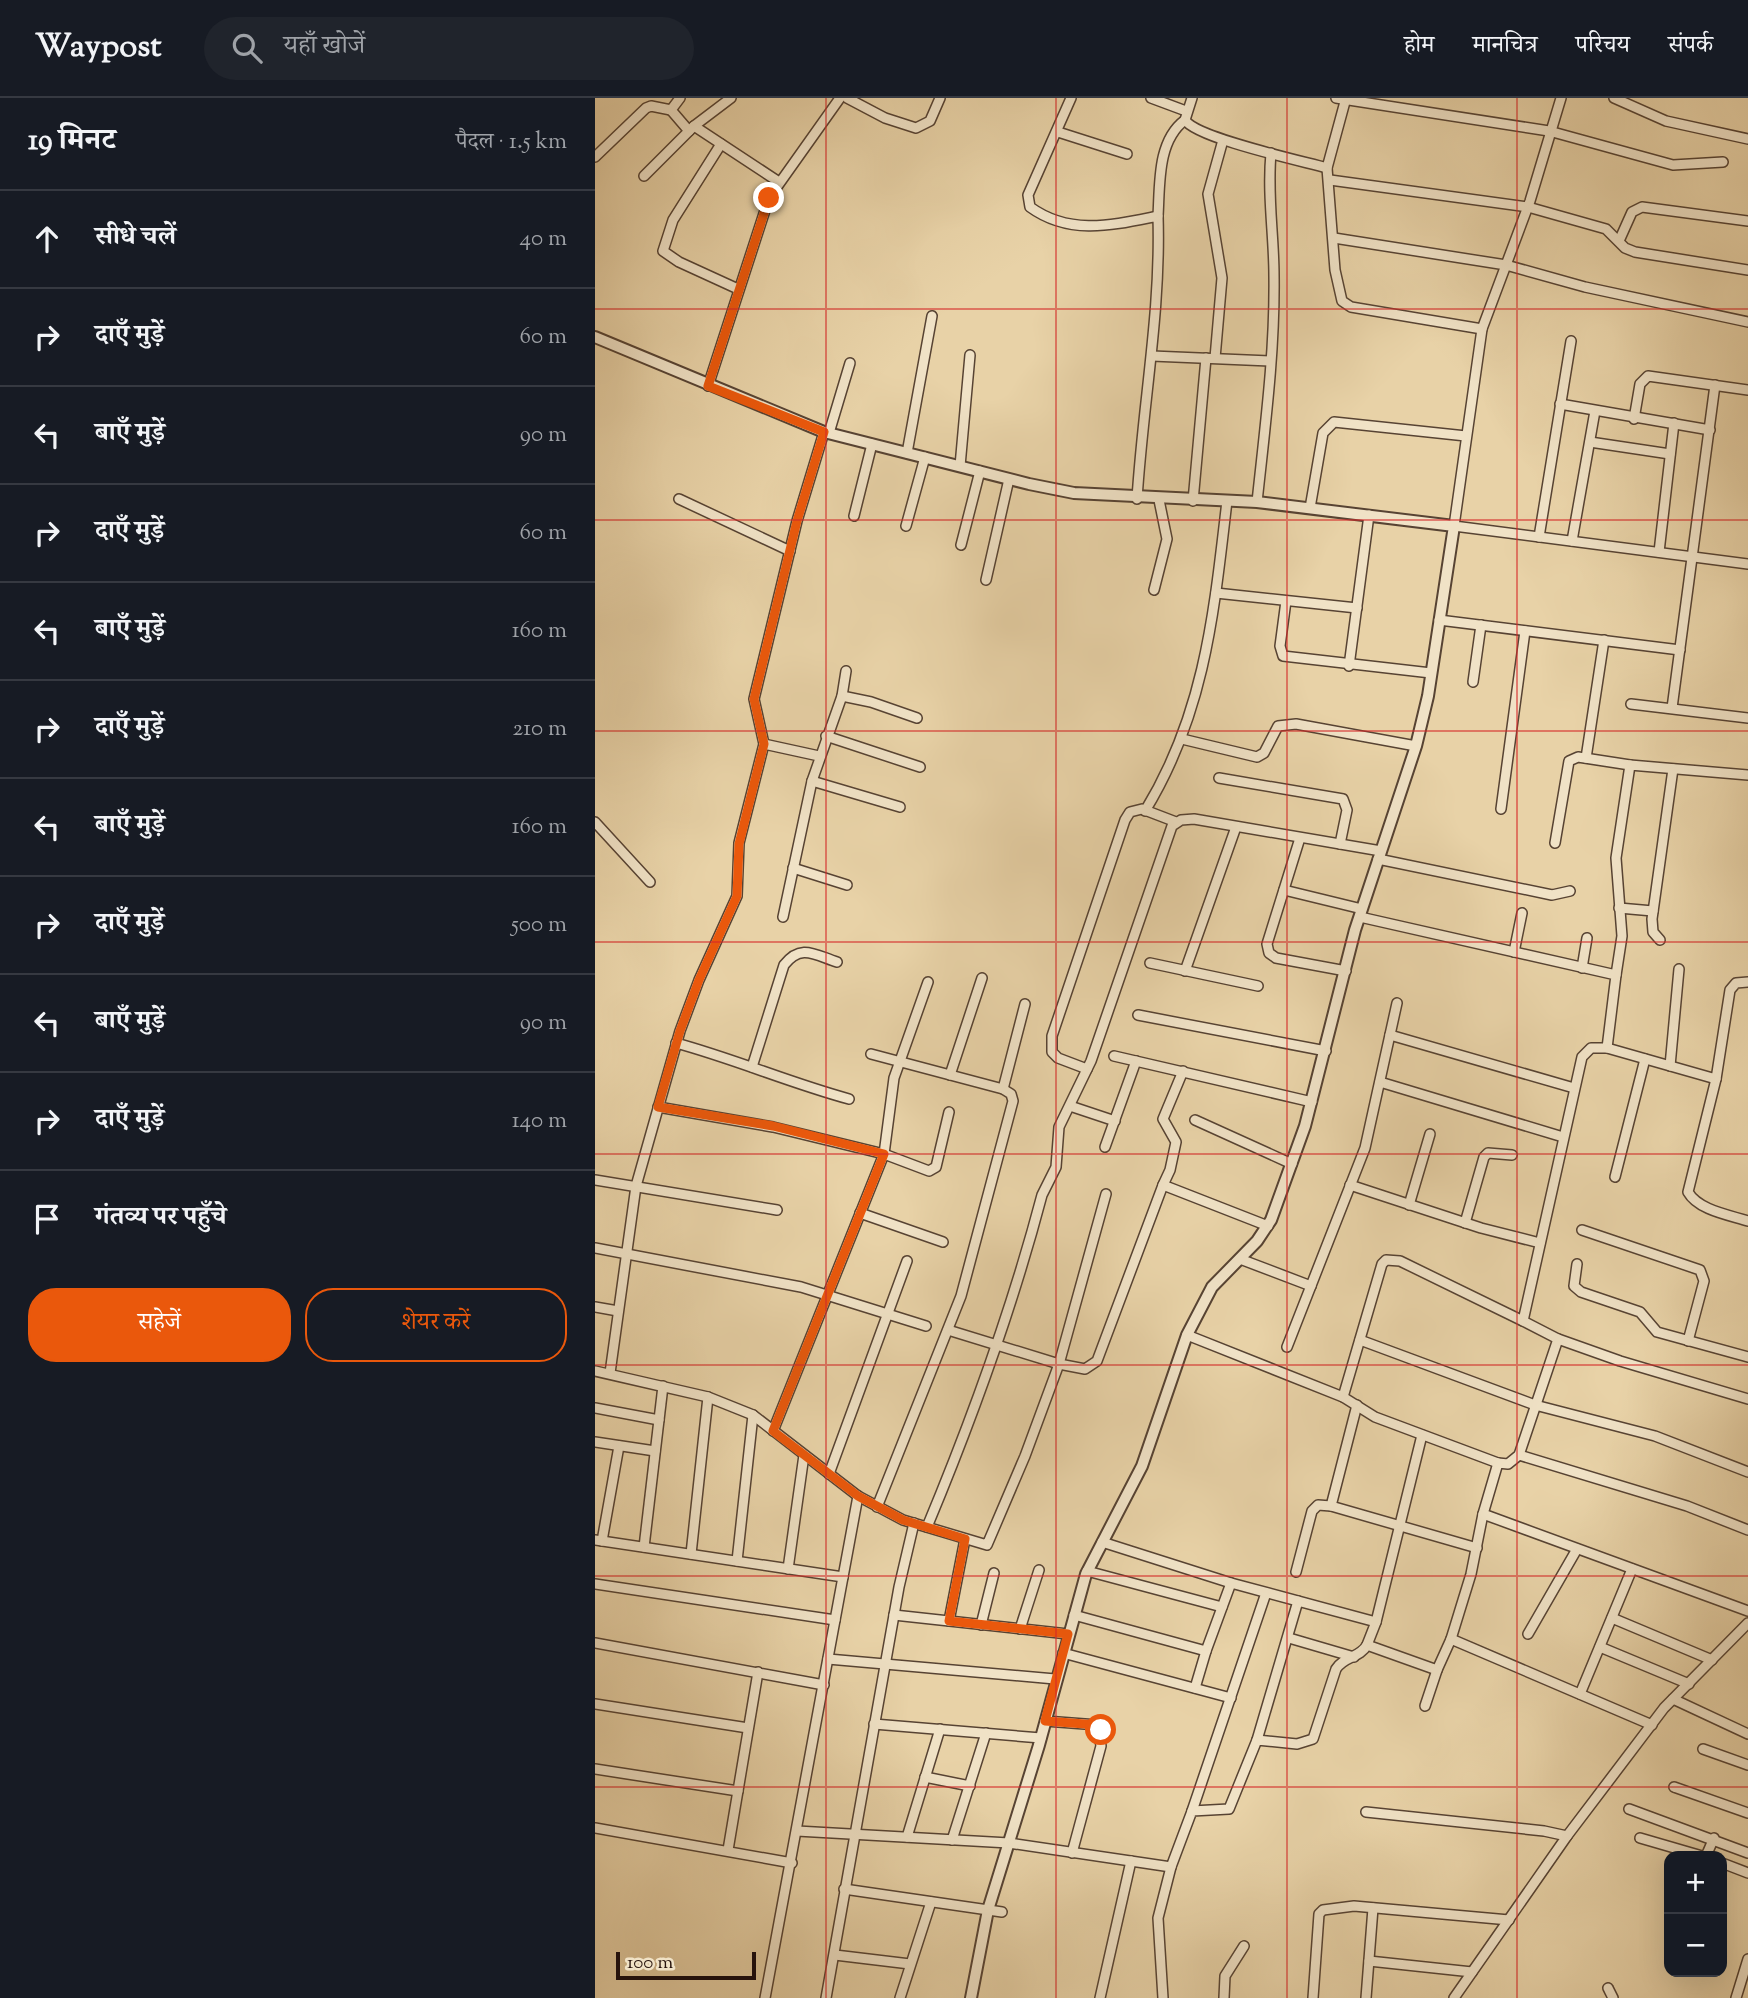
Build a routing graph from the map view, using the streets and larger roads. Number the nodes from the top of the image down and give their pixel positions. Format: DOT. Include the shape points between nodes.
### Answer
graph roads {
  1 [pos="680,98"];
  2 [pos="731,98"];
  3 [pos="840,98"];
  4 [pos="848,98"];
  5 [pos="940,98"];
  6 [pos="1071,98"];
  7 [pos="1151,98"];
  8 [pos="1192,98"];
  9 [pos="1561,98"];
  10 [pos="1614,98"];
  11 [pos="1342,99"];
  12 [pos="671,110"];
  13 [pos="1186,115"];
  14 [pos="691,128"];
  15 [pos="1549,131"];
  16 [pos="1058,132"];
  17 [pos="1748,139"];
  18 [pos="1223,140"];
  19 [pos="722,144"];
  20 [pos="1271,153"];
  21 [pos="1127,154"];
  22 [pos="595,157"];
  23 [pos="1723,162"];
  24 [pos="1327,168"];
  25 [pos="644,176"];
  26 [pos="1330,180"];
  27 [pos="779,182"];
  28 [pos="1528,207"];
  29 [pos="1157,216"];
  30 [pos="1748,221"];
  31 [pos="1334,238"];
  32 [pos="1619,241"];
  33 [pos="1506,265"];
  34 [pos="1748,271"];
  35 [pos="738,289"];
  36 [pos="932,316"];
  37 [pos="1748,321"];
  38 [pos="1482,329"];
  39 [pos="595,337"];
  40 [pos="1571,341"];
  41 [pos="970,355"];
  42 [pos="1152,356"];
  43 [pos="1211,358"];
  44 [pos="1270,361"];
  45 [pos="850,363"];
  46 [pos="1715,385"];
  47 [pos="708,386"];
  48 [pos="1748,390"];
  49 [pos="1560,404"];
  50 [pos="1595,411"];
  51 [pos="1634,419"];
  52 [pos="1674,424"];
  53 [pos="1710,430"];
  54 [pos="827,432"];
  55 [pos="1466,436"];
  56 [pos="1590,442"];
  57 [pos="872,444"];
  58 [pos="907,453"];
  59 [pos="1671,454"];
  60 [pos="925,457"];
  61 [pos="960,466"];
  62 [pos="981,471"];
  63 [pos="1009,479"];
  64 [pos="679,499"];
  65 [pos="1137,499"];
  66 [pos="1159,499"];
  67 [pos="1193,501"];
  68 [pos="1227,501"];
  69 [pos="1257,502"];
  70 [pos="1310,508"];
  71 [pos="1369,515"];
  72 [pos="854,516"];
  73 [pos="906,526"];
  74 [pos="1454,526"];
  75 [pos="1539,537"];
  76 [pos="1573,541"];
  77 [pos="961,545"];
  78 [pos="790,551"];
  79 [pos="1659,552"];
  80 [pos="1695,557"];
  81 [pos="1748,564"];
  82 [pos="986,579"];
  83 [pos="1154,590"];
  84 [pos="1216,593"];
  85 [pos="1286,601"];
  86 [pos="1357,608"];
  87 [pos="1439,620"];
  88 [pos="1481,625"];
  89 [pos="1525,631"];
  90 [pos="1604,640"];
  91 [pos="1681,650"];
  92 [pos="1349,666"];
  93 [pos="846,671"];
  94 [pos="1431,673"];
  95 [pos="1473,682"];
  96 [pos="842,696"];
  97 [pos="1631,704"];
  98 [pos="1672,709"];
  99 [pos="917,718"];
  100 [pos="1748,718"];
  101 [pos="826,736"];
  102 [pos="1182,739"];
  103 [pos="764,744"];
  104 [pos="1416,746"];
  105 [pos="819,756"];
  106 [pos="1586,758"];
  107 [pos="1630,765"];
  108 [pos="920,767"];
  109 [pos="1673,769"];
  110 [pos="1748,775"];
  111 [pos="1219,778"];
  112 [pos="811,781"];
  113 [pos="900,807"];
  114 [pos="1501,809"];
  115 [pos="1146,811"];
  116 [pos="595,822"];
  117 [pos="1176,822"];
  118 [pos="1236,827"];
  119 [pos="1300,838"];
  120 [pos="1555,843"];
  121 [pos="1339,844"];
  122 [pos="1379,855"];
  123 [pos="793,868"];
  124 [pos="650,883"];
  125 [pos="847,884"];
  126 [pos="1284,890"];
  127 [pos="1570,891"];
  128 [pos="1619,908"];
  129 [pos="1653,911"];
  130 [pos="1361,913"];
  131 [pos="1522,913"];
  132 [pos="783,917"];
  133 [pos="1587,938"];
  134 [pos="1660,940"];
  135 [pos="1514,952"];
  136 [pos="837,962"];
  137 [pos="1150,963"];
  138 [pos="1582,968"];
  139 [pos="1679,969"];
  140 [pos="1185,971"];
  141 [pos="1346,971"];
  142 [pos="1616,975"];
  143 [pos="982,978"];
  144 [pos="928,982"];
  145 [pos="1748,982"];
  146 [pos="1258,986"];
  147 [pos="1397,1003"];
  148 [pos="1025,1004"];
  149 [pos="1138,1015"];
  150 [pos="1390,1035"];
  151 [pos="676,1043"];
  152 [pos="1607,1048"];
  153 [pos="1326,1051"];
  154 [pos="871,1054"];
  155 [pos="1114,1056"];
  156 [pos="1645,1059"];
  157 [pos="1136,1061"];
  158 [pos="899,1062"];
  159 [pos="1670,1066"];
  160 [pos="752,1067"];
  161 [pos="1087,1069"];
  162 [pos="1183,1071"];
  163 [pos="950,1075"];
  164 [pos="1716,1079"];
  165 [pos="1380,1082"];
  166 [pos="1574,1088"];
  167 [pos="1003,1089"];
  168 [pos="849,1100"];
  169 [pos="1312,1102"];
  170 [pos="1070,1106"];
  171 [pos="658,1107"];
  172 [pos="949,1112"];
  173 [pos="1115,1121"];
  174 [pos="1195,1121"];
  175 [pos="1430,1134"];
  176 [pos="1563,1137"];
  177 [pos="1105,1147"];
  178 [pos="884,1154"];
  179 [pos="1512,1156"];
  180 [pos="1292,1164"];
  181 [pos="1615,1178"];
  182 [pos="595,1180"];
  183 [pos="1163,1185"];
  184 [pos="1350,1185"];
  185 [pos="636,1186"];
  186 [pos="1106,1194"];
  187 [pos="1409,1205"];
  188 [pos="777,1210"];
  189 [pos="860,1213"];
  190 [pos="1748,1221"];
  191 [pos="1465,1223"];
  192 [pos="1268,1226"];
  193 [pos="1581,1230"];
  194 [pos="943,1242"];
  195 [pos="1540,1243"];
  196 [pos="595,1248"];
  197 [pos="627,1253"];
  198 [pos="1240,1259"];
  199 [pos="907,1261"];
  200 [pos="1577,1264"];
  201 [pos="1311,1286"];
  202 [pos="829,1293"];
  203 [pos="595,1307"];
  204 [pos="618,1311"];
  205 [pos="890,1314"];
  206 [pos="1523,1321"];
  207 [pos="926,1326"];
  208 [pos="948,1331"];
  209 [pos="1187,1335"];
  210 [pos="1558,1339"];
  211 [pos="1360,1340"];
  212 [pos="1688,1341"];
  213 [pos="997,1347"];
  214 [pos="1287,1347"];
  215 [pos="1748,1357"];
  216 [pos="1059,1364"];
  217 [pos="595,1371"];
  218 [pos="610,1373"];
  219 [pos="663,1386"];
  220 [pos="708,1397"];
  221 [pos="1343,1397"];
  222 [pos="1748,1399"];
  223 [pos="1357,1405"];
  224 [pos="1535,1405"];
  225 [pos="595,1408"];
  226 [pos="753,1415"];
  227 [pos="659,1420"];
  228 [pos="773,1431"];
  229 [pos="1422,1434"];
  230 [pos="595,1442"];
  231 [pos="619,1446"];
  232 [pos="655,1451"];
  233 [pos="804,1455"];
  234 [pos="1519,1455"];
  235 [pos="1499,1463"];
  236 [pos="1748,1472"];
  237 [pos="829,1474"];
  238 [pos="858,1496"];
  239 [pos="1331,1506"];
  240 [pos="877,1507"];
  241 [pos="1483,1514"];
  242 [pos="913,1523"];
  243 [pos="1401,1525"];
  244 [pos="927,1527"];
  245 [pos="1748,1531"];
  246 [pos="965,1539"];
  247 [pos="599,1540"];
  248 [pos="1102,1542"];
  249 [pos="644,1547"];
  250 [pos="1477,1548"];
  251 [pos="1577,1549"];
  252 [pos="691,1554"];
  253 [pos="737,1561"];
  254 [pos="788,1569"];
  255 [pos="1632,1569"];
  256 [pos="1039,1570"];
  257 [pos="1087,1571"];
  258 [pos="1296,1572"];
  259 [pos="994,1573"];
  260 [pos="843,1577"];
  261 [pos="1231,1583"];
  262 [pos="595,1584"];
  263 [pos="1266,1593"];
  264 [pos="1298,1601"];
  265 [pos="1222,1607"];
  266 [pos="1748,1611"];
  267 [pos="894,1615"];
  268 [pos="1074,1615"];
  269 [pos="1612,1618"];
  270 [pos="835,1620"];
  271 [pos="949,1621"];
  272 [pos="1376,1622"];
  273 [pos="981,1625"];
  274 [pos="1020,1629"];
  275 [pos="1746,1629"];
  276 [pos="1068,1634"];
  277 [pos="1528,1634"];
  278 [pos="1289,1638"];
  279 [pos="1451,1639"];
  280 [pos="595,1643"];
  281 [pos="1367,1645"];
  282 [pos="1600,1647"];
  283 [pos="1206,1651"];
  284 [pos="1063,1653"];
  285 [pos="1354,1657"];
  286 [pos="828,1659"];
  287 [pos="1712,1660"];
  288 [pos="885,1664"];
  289 [pos="1437,1670"];
  290 [pos="758,1672"];
  291 [pos="1055,1679"];
  292 [pos="1689,1684"];
  293 [pos="824,1685"];
  294 [pos="1195,1688"];
  295 [pos="1580,1694"];
  296 [pos="1231,1698"];
  297 [pos="1673,1699"];
  298 [pos="595,1704"];
  299 [pos="1425,1706"];
  300 [pos="1045,1721"];
  301 [pos="874,1724"];
  302 [pos="1653,1725"];
  303 [pos="748,1728"];
  304 [pos="940,1729"];
  305 [pos="986,1733"];
  306 [pos="1748,1734"];
  307 [pos="1041,1738"];
  308 [pos="1257,1740"];
  309 [pos="1703,1749"];
  310 [pos="1748,1765"];
  311 [pos="595,1769"];
  312 [pos="925,1777"];
  313 [pos="969,1786"];
  314 [pos="1674,1787"];
  315 [pos="738,1791"];
  316 [pos="1629,1809"];
  317 [pos="1192,1811"];
  318 [pos="1366,1812"];
  319 [pos="1748,1813"];
  320 [pos="595,1828"];
  321 [pos="797,1831"];
  322 [pos="854,1834"];
  323 [pos="1567,1836"];
  324 [pos="907,1838"];
  325 [pos="1640,1838"];
  326 [pos="1714,1838"];
  327 [pos="953,1840"];
  328 [pos="1009,1843"];
  329 [pos="728,1850"];
  330 [pos="1686,1851"];
  331 [pos="1707,1851"];
  332 [pos="1072,1853"];
  333 [pos="1748,1853"];
  334 [pos="1131,1861"];
  335 [pos="792,1863"];
  336 [pos="1727,1865"];
  337 [pos="1171,1867"];
  338 [pos="1748,1874"];
  339 [pos="845,1889"];
  340 [pos="931,1902"];
  341 [pos="1373,1908"];
  342 [pos="988,1910"];
  343 [pos="1002,1912"];
  344 [pos="1509,1920"];
  345 [pos="1244,1946"];
  346 [pos="835,1955"];
  347 [pos="1748,1959"];
  348 [pos="1369,1961"];
  349 [pos="910,1964"];
  350 [pos="1472,1972"];
  351 [pos="1608,1988"];
  352 [pos="765,1998"];
  353 [pos="825,1998"];
  354 [pos="900,1998"];
  355 [pos="971,1998"];
  356 [pos="1100,1998"];
  357 [pos="1163,1998"];
  358 [pos="1224,1998"];
  359 [pos="1313,1998"];
  360 [pos="1366,1998"];
  361 [pos="1454,1998"];
  362 [pos="1613,1998"];
  363 [pos="1736,1998"];
  1 -- 12 [label="street"];
  2 -- 14 [label="street"];
  3 -- 27 [label="street"];
  4 -- 5 [label="street" via="916,128 930,121"];
  6 -- 16 [label="street"];
  7 -- 13 [label="street"];
  8 -- 13 [label="street"];
  9 -- 15 [label="street"];
  10 -- 17 [label="street" via="1666,121"];
  11 -- 15 [label="street"];
  11 -- 24 [label="street"];
  12 -- 14 [label="street"];
  12 -- 22 [label="street" via="646,108"];
  13 -- 18 [label="street" via="1193,128"];
  13 -- 29 [label="street" via="1167,144"];
  14 -- 19 [label="street"];
  14 -- 25 [label="street"];
  15 -- 23 [label="street" via="1673,165"];
  15 -- 28 [label="street"];
  16 -- 21 [label="street"];
  16 -- 29 [label="street" via="1028,195 1030,207 1041,215 1086,228"];
  18 -- 20 [label="street"];
  18 -- 43 [label="street" via="1208,194 1222,278"];
  19 -- 27 [label="street"];
  19 -- 35 [label="street" via="673,220 663,251"];
  20 -- 24 [label="street"];
  20 -- 44 [label="street" via="1268,183 1274,275"];
  24 -- 26 [label="street"];
  26 -- 28 [label="street"];
  26 -- 31 [label="street"];
  27 -- 35 [label="street" via="769,198"];
  28 -- 32 [label="street" via="1606,229"];
  28 -- 33 [label="street"];
  29 -- 42 [label="street" via="1158,287"];
  30 -- 32 [label="street" via="1642,207 1632,212"];
  31 -- 33 [label="street"];
  31 -- 38 [label="street" via="1339,289 1342,300 1352,307"];
  32 -- 34 [label="street" via="1635,252"];
  33 -- 37 [label="street" via="1585,288"];
  33 -- 38 [label="street"];
  35 -- 47 [label="street"];
  36 -- 58 [label="street"];
  38 -- 55 [label="street"];
  39 -- 47 [label="street"];
  40 -- 49 [label="street"];
  41 -- 61 [label="street"];
  42 -- 43 [label="street"];
  42 -- 65 [label="street" via="1142,415"];
  43 -- 44 [label="street"];
  43 -- 67 [label="street"];
  44 -- 69 [label="street"];
  45 -- 54 [label="street"];
  46 -- 48 [label="street"];
  46 -- 51 [label="street" via="1648,376 1640,384"];
  46 -- 53 [label="street"];
  47 -- 54 [label="street"];
  49 -- 50 [label="street"];
  49 -- 75 [label="street"];
  50 -- 51 [label="street"];
  50 -- 56 [label="street"];
  51 -- 52 [label="street"];
  52 -- 53 [label="street"];
  52 -- 59 [label="street"];
  53 -- 80 [label="street"];
  54 -- 57 [label="street"];
  54 -- 78 [label="street"];
  55 -- 70 [label="street" via="1334,422 1323,433"];
  55 -- 74 [label="street"];
  56 -- 59 [label="street"];
  56 -- 76 [label="street"];
  57 -- 58 [label="street"];
  57 -- 72 [label="street"];
  58 -- 60 [label="street"];
  59 -- 79 [label="street"];
  60 -- 61 [label="street"];
  60 -- 73 [label="street"];
  61 -- 62 [label="street"];
  62 -- 63 [label="street"];
  62 -- 77 [label="street"];
  63 -- 65 [label="street" via="1074,493"];
  63 -- 82 [label="street"];
  64 -- 78 [label="street"];
  65 -- 66 [label="street"];
  66 -- 67 [label="street"];
  66 -- 83 [label="street" via="1167,538"];
  67 -- 68 [label="street"];
  68 -- 69 [label="street"];
  68 -- 84 [label="street"];
  69 -- 70 [label="street"];
  70 -- 71 [label="street"];
  71 -- 74 [label="street"];
  71 -- 86 [label="street"];
  74 -- 75 [label="street"];
  74 -- 87 [label="street"];
  75 -- 76 [label="street"];
  76 -- 79 [label="street"];
  78 -- 103 [label="street" via="754,699"];
  79 -- 80 [label="street"];
  80 -- 81 [label="street"];
  80 -- 91 [label="street"];
  84 -- 85 [label="street"];
  84 -- 102 [label="street" via="1210,639"];
  85 -- 86 [label="street"];
  85 -- 92 [label="street" via="1280,646 1283,656"];
  86 -- 92 [label="street"];
  87 -- 88 [label="street"];
  87 -- 94 [label="street"];
  88 -- 89 [label="street"];
  88 -- 95 [label="street"];
  89 -- 90 [label="street"];
  89 -- 114 [label="street"];
  90 -- 91 [label="street"];
  90 -- 106 [label="street"];
  91 -- 98 [label="street"];
  92 -- 94 [label="street"];
  93 -- 96 [label="street"];
  94 -- 104 [label="street"];
  96 -- 99 [label="street"];
  96 -- 101 [label="street"];
  97 -- 98 [label="street"];
  98 -- 100 [label="street"];
  101 -- 105 [label="street"];
  101 -- 108 [label="street"];
  102 -- 104 [label="street" via="1257,757 1264,754 1278,726 1296,724"];
  102 -- 115 [label="street"];
  103 -- 105 [label="street"];
  103 -- 151 [label="street" via="739,844 737,896"];
  104 -- 122 [label="street"];
  105 -- 112 [label="street"];
  106 -- 107 [label="street"];
  106 -- 120 [label="street" via="1569,761"];
  107 -- 109 [label="street"];
  107 -- 128 [label="street" via="1616,858"];
  109 -- 110 [label="street"];
  109 -- 129 [label="street"];
  111 -- 121 [label="street" via="1343,799 1347,810"];
  112 -- 113 [label="street"];
  112 -- 123 [label="street"];
  115 -- 117 [label="street"];
  115 -- 161 [label="street" via="1136,809 1125,820 1052,1036 1052,1052 1058,1058"];
  116 -- 124 [label="street"];
  117 -- 118 [label="street"];
  117 -- 161 [label="street"];
  118 -- 119 [label="street"];
  118 -- 140 [label="street"];
  119 -- 121 [label="street"];
  119 -- 126 [label="street"];
  121 -- 122 [label="street"];
  122 -- 127 [label="street" via="1552,895"];
  122 -- 130 [label="street"];
  123 -- 125 [label="street"];
  123 -- 132 [label="street"];
  126 -- 130 [label="street"];
  126 -- 141 [label="street" via="1267,944 1269,953"];
  128 -- 129 [label="street"];
  128 -- 142 [label="street" via="1622,936"];
  129 -- 134 [label="street" via="1654,932"];
  130 -- 135 [label="street"];
  130 -- 141 [label="street"];
  131 -- 135 [label="street"];
  133 -- 138 [label="street"];
  135 -- 138 [label="street"];
  136 -- 160 [label="street" via="806,952 791,956 784,965"];
  137 -- 140 [label="street"];
  138 -- 142 [label="street"];
  139 -- 159 [label="street"];
  140 -- 146 [label="street"];
  141 -- 153 [label="street"];
  142 -- 152 [label="street"];
  143 -- 163 [label="street"];
  144 -- 158 [label="street"];
  145 -- 164 [label="street" via="1736,983 1730,990"];
  147 -- 150 [label="street"];
  148 -- 167 [label="street"];
  149 -- 153 [label="street"];
  150 -- 165 [label="street"];
  150 -- 166 [label="street"];
  151 -- 160 [label="street"];
  151 -- 171 [label="street"];
  152 -- 156 [label="street"];
  152 -- 166 [label="street" via="1586,1051"];
  153 -- 169 [label="street"];
  154 -- 158 [label="street"];
  155 -- 157 [label="street"];
  156 -- 159 [label="street"];
  156 -- 181 [label="street"];
  157 -- 162 [label="street"];
  157 -- 173 [label="street"];
  158 -- 163 [label="street"];
  158 -- 178 [label="street" via="890,1094"];
  159 -- 164 [label="street"];
  160 -- 168 [label="street"];
  161 -- 170 [label="street"];
  162 -- 169 [label="street"];
  162 -- 183 [label="street" via="1163,1119 1176,1142"];
  163 -- 167 [label="street"];
  164 -- 190 [label="street" via="1688,1192 1706,1207"];
  165 -- 176 [label="street"];
  165 -- 184 [label="street"];
  166 -- 176 [label="street"];
  167 -- 208 [label="street" via="1011,1094 1012,1108"];
  169 -- 180 [label="street"];
  170 -- 173 [label="street"];
  170 -- 213 [label="street" via="1059,1127 1053,1177 1042,1195"];
  171 -- 178 [label="street" via="773,1126"];
  171 -- 185 [label="street"];
  172 -- 178 [label="street" via="936,1167 924,1170"];
  173 -- 177 [label="street"];
  174 -- 180 [label="street"];
  175 -- 187 [label="street"];
  176 -- 195 [label="street"];
  178 -- 189 [label="street"];
  179 -- 191 [label="street" via="1488,1153 1484,1157"];
  180 -- 192 [label="street"];
  182 -- 185 [label="street"];
  183 -- 192 [label="street"];
  183 -- 216 [label="street" via="1097,1361 1085,1369"];
  184 -- 187 [label="street"];
  184 -- 201 [label="street"];
  185 -- 188 [label="street"];
  185 -- 197 [label="street"];
  186 -- 216 [label="street"];
  187 -- 191 [label="street"];
  189 -- 194 [label="street"];
  189 -- 202 [label="street"];
  191 -- 195 [label="street"];
  192 -- 198 [label="street"];
  193 -- 212 [label="street" via="1700,1270 1704,1281"];
  195 -- 206 [label="street"];
  196 -- 197 [label="street"];
  197 -- 202 [label="street"];
  197 -- 204 [label="street"];
  198 -- 201 [label="street"];
  198 -- 209 [label="street" via="1212,1287"];
  199 -- 205 [label="street"];
  200 -- 212 [label="street" via="1576,1289 1640,1312 1657,1332"];
  201 -- 214 [label="street"];
  202 -- 205 [label="street"];
  202 -- 228 [label="street"];
  203 -- 204 [label="street"];
  204 -- 218 [label="street"];
  205 -- 207 [label="street"];
  205 -- 237 [label="street"];
  206 -- 210 [label="street"];
  206 -- 211 [label="street" via="1392,1259 1382,1264"];
  208 -- 213 [label="street"];
  208 -- 240 [label="street"];
  209 -- 221 [label="street"];
  209 -- 248 [label="street" via="1142,1466"];
  210 -- 222 [label="street"];
  210 -- 224 [label="street"];
  211 -- 221 [label="street"];
  211 -- 224 [label="street"];
  212 -- 215 [label="street"];
  213 -- 216 [label="street"];
  213 -- 244 [label="street"];
  216 -- 246 [label="street" via="987,1545"];
  217 -- 218 [label="street"];
  218 -- 219 [label="street"];
  219 -- 220 [label="street"];
  219 -- 227 [label="street"];
  220 -- 226 [label="street"];
  220 -- 252 [label="street"];
  221 -- 223 [label="street"];
  223 -- 229 [label="street" via="1375,1417"];
  223 -- 239 [label="street"];
  224 -- 234 [label="street"];
  224 -- 236 [label="street" via="1655,1436"];
  225 -- 227 [label="street"];
  226 -- 228 [label="street"];
  226 -- 253 [label="street"];
  227 -- 232 [label="street"];
  228 -- 233 [label="street"];
  229 -- 235 [label="street"];
  229 -- 243 [label="street"];
  230 -- 231 [label="street"];
  231 -- 232 [label="street"];
  231 -- 247 [label="street"];
  232 -- 249 [label="street"];
  233 -- 237 [label="street"];
  233 -- 254 [label="street"];
  234 -- 235 [label="street" via="1508,1464"];
  234 -- 245 [label="street" via="1687,1506"];
  235 -- 241 [label="street"];
  237 -- 238 [label="street"];
  238 -- 240 [label="street"];
  238 -- 260 [label="street"];
  239 -- 243 [label="street"];
  239 -- 258 [label="street" via="1318,1505 1312,1511"];
  240 -- 242 [label="street"];
  241 -- 250 [label="street"];
  241 -- 251 [label="street"];
  242 -- 244 [label="street"];
  242 -- 267 [label="street"];
  243 -- 250 [label="street"];
  243 -- 272 [label="street"];
  244 -- 246 [label="street"];
  246 -- 271 [label="street"];
  247 -- 249 [label="street"];
  248 -- 257 [label="street"];
  248 -- 261 [label="street"];
  249 -- 252 [label="street"];
  250 -- 279 [label="street"];
  251 -- 255 [label="street"];
  251 -- 277 [label="street"];
  252 -- 253 [label="street"];
  253 -- 254 [label="street"];
  254 -- 260 [label="street"];
  255 -- 266 [label="street"];
  255 -- 269 [label="street"];
  256 -- 274 [label="street"];
  257 -- 265 [label="street"];
  257 -- 268 [label="street"];
  259 -- 273 [label="street"];
  260 -- 270 [label="street"];
  261 -- 263 [label="street"];
  261 -- 265 [label="street"];
  262 -- 270 [label="street"];
  263 -- 264 [label="street"];
  263 -- 296 [label="street"];
  264 -- 272 [label="street"];
  264 -- 278 [label="street"];
  265 -- 283 [label="street"];
  267 -- 271 [label="street"];
  267 -- 288 [label="street"];
  268 -- 276 [label="street"];
  268 -- 283 [label="street"];
  269 -- 282 [label="street"];
  269 -- 287 [label="street"];
  270 -- 286 [label="street"];
  271 -- 273 [label="street"];
  272 -- 281 [label="street"];
  273 -- 274 [label="street"];
  274 -- 276 [label="street"];
  275 -- 287 [label="street"];
  276 -- 284 [label="street"];
  278 -- 285 [label="street"];
  278 -- 308 [label="street"];
  279 -- 289 [label="street"];
  279 -- 295 [label="street"];
  280 -- 290 [label="street"];
  281 -- 285 [label="street"];
  281 -- 289 [label="street"];
  282 -- 292 [label="street"];
  282 -- 295 [label="street"];
  283 -- 294 [label="street"];
  284 -- 291 [label="street"];
  284 -- 294 [label="street"];
  285 -- 308 [label="street" via="1336,1669 1313,1739 1297,1744"];
  286 -- 288 [label="street"];
  286 -- 293 [label="street"];
  287 -- 292 [label="street"];
  288 -- 291 [label="street"];
  288 -- 301 [label="street"];
  289 -- 299 [label="street"];
  290 -- 293 [label="street"];
  290 -- 303 [label="street"];
  291 -- 300 [label="street"];
  292 -- 297 [label="street"];
  293 -- 321 [label="street"];
  294 -- 296 [label="street"];
  295 -- 302 [label="street"];
  296 -- 317 [label="street"];
  297 -- 302 [label="street"];
  297 -- 306 [label="street"];
  298 -- 303 [label="street"];
  300 -- 307 [label="street"];
  300 -- 332 [label="street" via="1098,1725 1101,1730 1101,1746"];
  301 -- 304 [label="street"];
  301 -- 322 [label="street"];
  302 -- 323 [label="street"];
  303 -- 315 [label="street"];
  304 -- 305 [label="street"];
  304 -- 312 [label="street"];
  305 -- 307 [label="street"];
  305 -- 313 [label="street"];
  307 -- 328 [label="street"];
  308 -- 317 [label="street" via="1229,1810"];
  309 -- 310 [label="street"];
  311 -- 315 [label="street"];
  312 -- 313 [label="street"];
  312 -- 324 [label="street"];
  313 -- 327 [label="street"];
  314 -- 319 [label="street"];
  315 -- 329 [label="street"];
  316 -- 326 [label="street"];
  317 -- 337 [label="street"];
  318 -- 323 [label="street"];
  320 -- 329 [label="street"];
  321 -- 322 [label="street"];
  321 -- 335 [label="street"];
  322 -- 324 [label="street"];
  322 -- 339 [label="street"];
  323 -- 344 [label="street"];
  324 -- 327 [label="street"];
  325 -- 330 [label="street"];
  326 -- 331 [label="street"];
  326 -- 333 [label="street"];
  327 -- 328 [label="street"];
  328 -- 332 [label="street"];
  328 -- 342 [label="street"];
  329 -- 335 [label="street"];
  332 -- 334 [label="street"];
  334 -- 337 [label="street"];
  334 -- 356 [label="street"];
  335 -- 352 [label="street"];
  336 -- 338 [label="street"];
  337 -- 357 [label="street" via="1159,1918"];
  339 -- 340 [label="street"];
  339 -- 346 [label="street"];
  340 -- 342 [label="street"];
  340 -- 349 [label="street"];
  341 -- 344 [label="street"];
  341 -- 348 [label="street"];
  341 -- 359 [label="street" via="1329,1908 1319,1914"];
  342 -- 343 [label="street"];
  342 -- 355 [label="street"];
  344 -- 350 [label="street"];
  345 -- 358 [label="street" via="1225,1976"];
  346 -- 349 [label="street"];
  346 -- 353 [label="street"];
  347 -- 363 [label="street"];
  348 -- 350 [label="street"];
  348 -- 360 [label="street"];
  349 -- 354 [label="street"];
  350 -- 361 [label="street"];
  351 -- 362 [label="street"];
}
